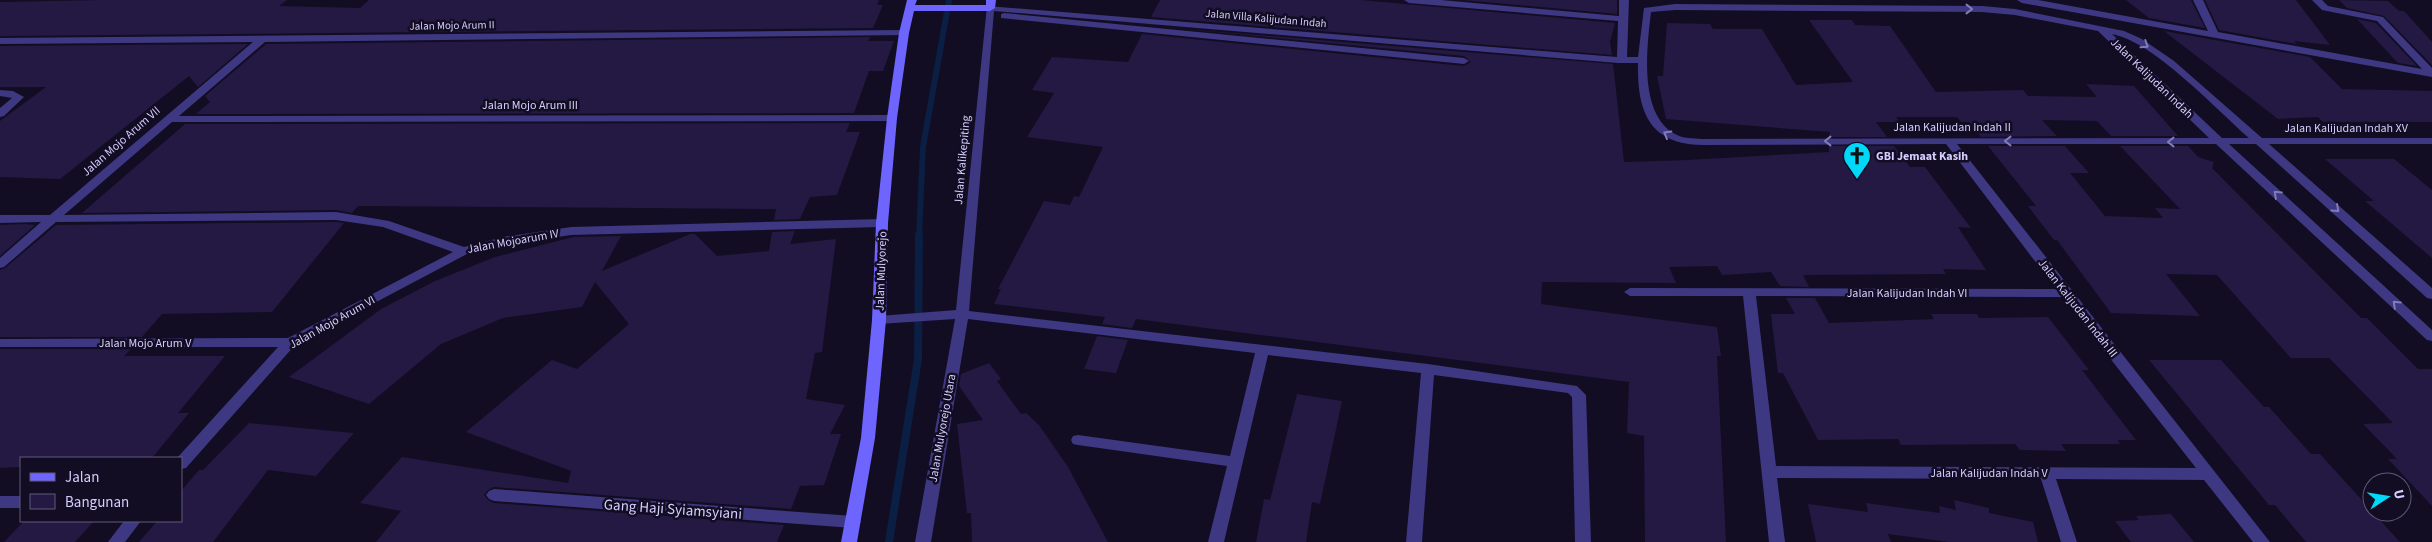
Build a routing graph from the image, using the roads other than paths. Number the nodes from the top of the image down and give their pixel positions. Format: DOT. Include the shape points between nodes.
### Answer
graph roads {
  1 [pos="1409,0"];
  2 [pos="1624,0"];
  3 [pos="2022,0"];
  4 [pos="2198,0"];
  5 [pos="2317,0"];
  6 [pos="912,4"];
  7 [pos="2066,4"];
  8 [pos="990,7"];
  9 [pos="1623,19"];
  10 [pos="2100,28"];
  11 [pos="904,33"];
  12 [pos="2215,36"];
  13 [pos="262,39"];
  14 [pos="0,42"];
  15 [pos="1620,60"];
  16 [pos="1464,61"];
  17 [pos="1644,63"];
  18 [pos="2432,74"];
  19 [pos="0,92"];
  20 [pos="0,114"];
  21 [pos="892,118"];
  22 [pos="168,119"];
  23 [pos="1949,141"];
  24 [pos="2432,141"];
  25 [pos="2220,142"];
  26 [pos="2260,142"];
  27 [pos="0,219"];
  28 [pos="51,220"];
  29 [pos="882,223"];
  30 [pos="463,251"];
  31 [pos="0,264"];
  32 [pos="1630,292"];
  33 [pos="1749,292"];
  34 [pos="2066,293"];
  35 [pos="2432,295"];
  36 [pos="962,314"];
  37 [pos="879,320"];
  38 [pos="2432,337"];
  39 [pos="290,342"];
  40 [pos="0,343"];
  41 [pos="1263,349"];
  42 [pos="1428,369"];
  43 [pos="1078,440"];
  44 [pos="1235,462"];
  45 [pos="182,463"];
  46 [pos="1769,472"];
  47 [pos="2048,474"];
  48 [pos="2208,474"];
  49 [pos="494,495"];
  50 [pos="0,502"];
  51 [pos="20,502"];
  52 [pos="132,522"];
  53 [pos="853,522"];
  54 [pos="116,542"];
  55 [pos="849,542"];
  56 [pos="923,542"];
  57 [pos="1216,542"];
  58 [pos="1414,542"];
  59 [pos="1584,542"];
  60 [pos="1777,542"];
  61 [pos="2069,542"];
  62 [pos="2262,542"];
  1 -- 9 [label="street"];
  2 -- 9 [label="street"];
  3 -- 7 [label="street"];
  4 -- 12 [label="street"];
  5 -- 18 [label="street" via="2325,8 2380,19"];
  6 -- 8 [label="main road, Jalan Villa Kalijudan Indah" via="939,8"];
  6 -- 11 [label="main road, Jalan Mulyorejo"];
  7 -- 12 [label="street"];
  8 -- 15 [label="street, Jalan Villa Kalijudan Indah"];
  8 -- 16 [label="street, Jalan Villa Kalijudan Indah"];
  8 -- 36 [label="street, Jalan Kalikepiting"];
  9 -- 15 [label="street"];
  17 -- 10 [label="street, Jalan Kalijudan Indah II, one-way" via="1644,40 1652,30 1657,14 1675,6 1982,9"];
  10 -- 25 [label="street, Jalan Kalijudan Indah"];
  10 -- 26 [label="street, Jalan Kalijudan Indah, one-way" via="2136,39 2165,58"];
  11 -- 13 [label="street, Jalan Mojo Arum II"];
  11 -- 21 [label="main road, Jalan Mulyorejo"];
  12 -- 18 [label="street"];
  13 -- 14 [label="street, Jalan Mojo Arum II"];
  13 -- 22 [label="street, Jalan Mojo Arum VII"];
  15 -- 17 [label="street, Jalan Villa Kalijudan Indah" via="1629,65"];
  23 -- 17 [label="street, Jalan Kalijudan Indah II, one-way" via="1697,141 1673,138 1659,129 1654,118 1656,111 1642,83"];
  19 -- 20 [label="street" via="19,97"];
  21 -- 22 [label="street, Jalan Mojo Arum III"];
  21 -- 29 [label="main road, Jalan Mulyorejo"];
  22 -- 28 [label="street, Jalan Mojo Arum VII"];
  25 -- 23 [label="street, Jalan Kalijudan Indah II, one-way"];
  23 -- 34 [label="street, Jalan Kalijudan Indah III"];
  24 -- 26 [label="street, Jalan Kalijudan Indah XV"];
  25 -- 26 [label="street, Jalan Kalijudan Indah II"];
  38 -- 25 [label="street, Jalan Kalijudan Indah, one-way"];
  26 -- 35 [label="street, Jalan Kalijudan Indah, one-way"];
  27 -- 28 [label="street, Jalan Mojoarum IV"];
  28 -- 30 [label="street, Jalan Mojoarum IV" via="336,216 385,224"];
  28 -- 31 [label="street, Jalan Mojo Arum VII"];
  29 -- 30 [label="street, Jalan Mojoarum IV" via="571,231 503,241"];
  29 -- 37 [label="main road, Jalan Mulyorejo"];
  30 -- 39 [label="street, Jalan Mojo Arum VI"];
  32 -- 33 [label="street, Jalan Kalijudan Indah VI"];
  33 -- 34 [label="street, Jalan Kalijudan Indah VI"];
  33 -- 46 [label="street"];
  34 -- 48 [label="street, Jalan Kalijudan Indah III"];
  36 -- 37 [label="street"];
  36 -- 41 [label="street"];
  36 -- 56 [label="street, Jalan Mulyorejo Utara"];
  37 -- 53 [label="main road, Jalan Mulyorejo" via="868,438"];
  39 -- 40 [label="street, Jalan Mojo Arum V"];
  39 -- 45 [label="street, Jalan Mojo Arum VI"];
  41 -- 42 [label="street"];
  41 -- 44 [label="street"];
  42 -- 58 [label="street"];
  42 -- 59 [label="street" via="1578,392"];
  43 -- 44 [label="street"];
  44 -- 57 [label="street"];
  46 -- 47 [label="street, Jalan Kalijudan Indah V"];
  46 -- 60 [label="street"];
  47 -- 48 [label="street, Jalan Kalijudan Indah V"];
  47 -- 61 [label="street"];
  48 -- 62 [label="street, Jalan Kalijudan Indah III"];
  49 -- 53 [label="street, Gang Haji Syiamsyiani"];
  50 -- 51 [label="street"];
  52 -- 54 [label="street"];
  53 -- 55 [label="main road, Jalan Mulyorejo"];
}
